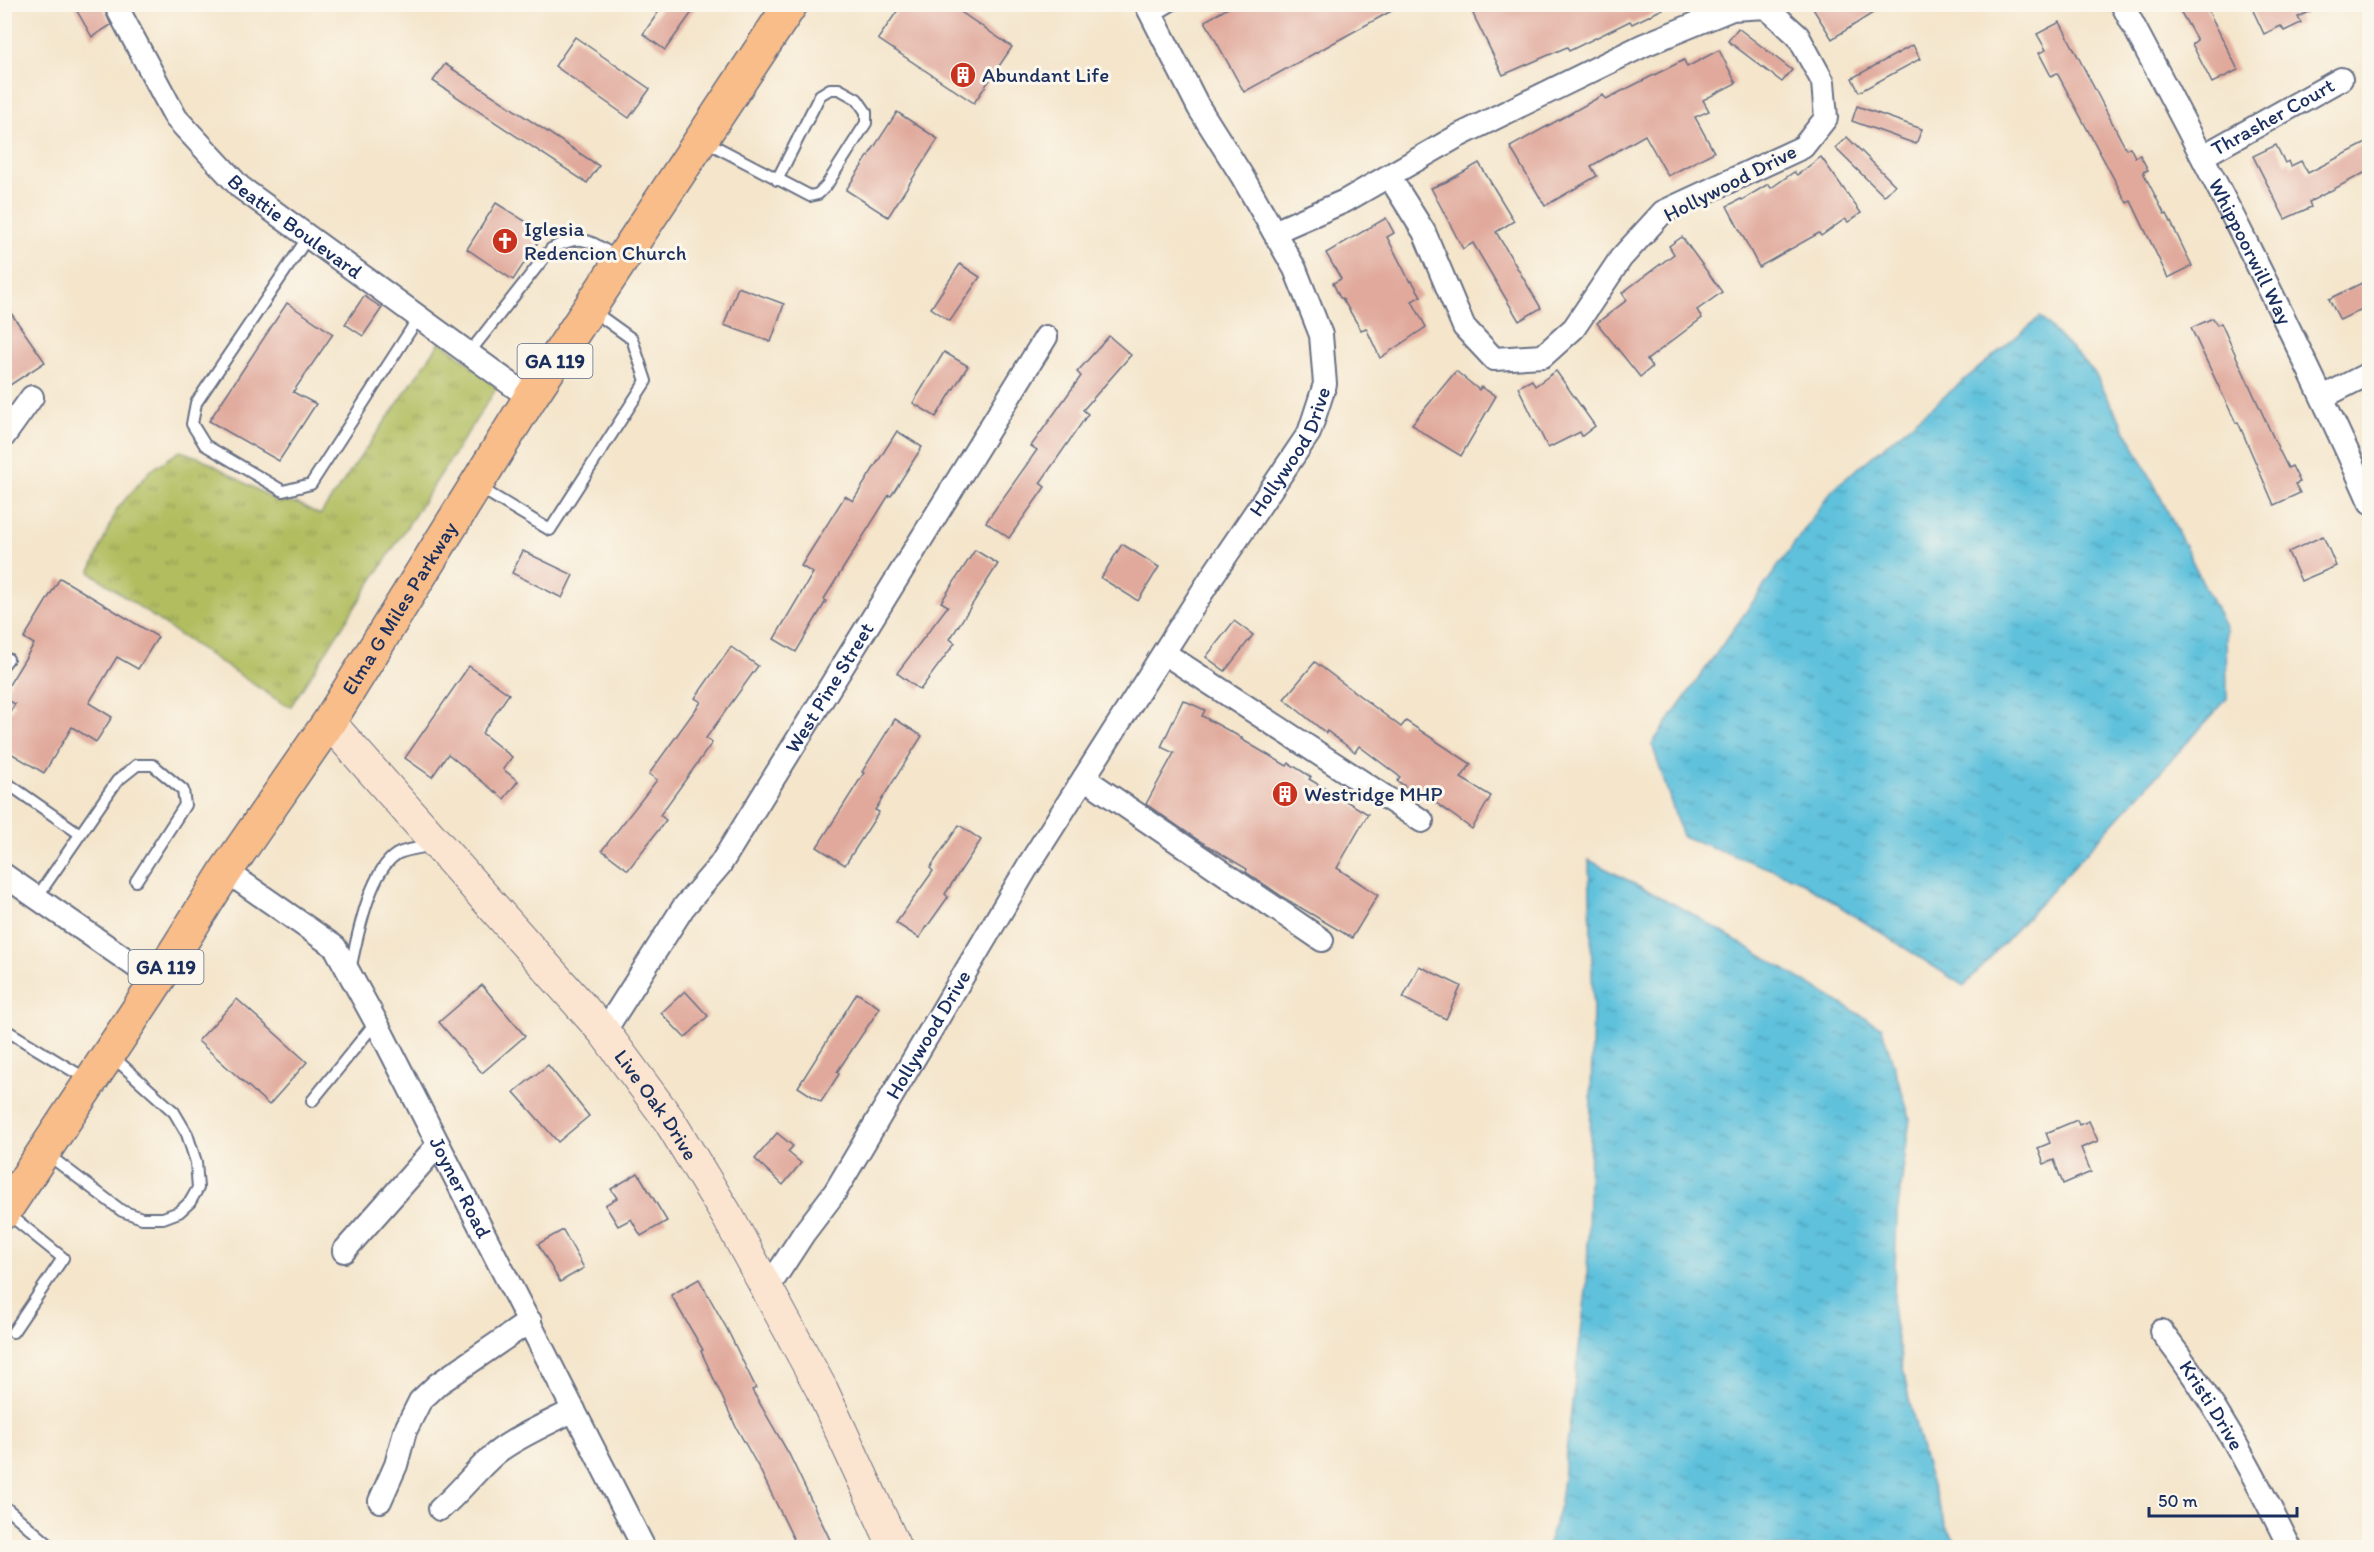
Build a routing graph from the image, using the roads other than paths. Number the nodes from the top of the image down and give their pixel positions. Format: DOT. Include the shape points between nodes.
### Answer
graph roads {
  1 [pos="115,4"];
  2 [pos="791,4"];
  3 [pos="1174,4"];
  4 [pos="2122,4"];
  5 [pos="1149,11"];
  6 [pos="2341,79"];
  7 [pos="702,140"];
  8 [pos="2203,156"];
  9 [pos="1389,176"];
  10 [pos="777,180"];
  11 [pos="1274,232"];
  12 [pos="308,237"];
  13 [pos="622,260"];
  14 [pos="590,309"];
  15 [pos="419,317"];
  16 [pos="1046,338"];
  17 [pos="469,353"];
  18 [pos="2370,373"];
  19 [pos="32,397"];
  20 [pos="2323,397"];
  21 [pos="531,398"];
  22 [pos="4,436"];
  23 [pos="477,486"];
  24 [pos="2370,502"];
  25 [pos="1164,653"];
  26 [pos="329,722"];
  27 [pos="1084,778"];
  28 [pos="4,781"];
  29 [pos="1422,821"];
  30 [pos="80,834"];
  31 [pos="437,843"];
  32 [pos="226,871"];
  33 [pos="5,876"];
  34 [pos="136,881"];
  35 [pos="37,897"];
  36 [pos="1322,940"];
  37 [pos="349,973"];
  38 [pos="157,981"];
  39 [pos="376,1022"];
  40 [pos="4,1029"];
  41 [pos="604,1032"];
  42 [pos="109,1053"];
  43 [pos="90,1082"];
  44 [pos="312,1101"];
  45 [pos="438,1145"];
  46 [pos="44,1152"];
  47 [pos="5,1211"];
  48 [pos="344,1251"];
  49 [pos="768,1288"];
  50 [pos="530,1321"];
  51 [pos="2161,1331"];
  52 [pos="13,1332"];
  53 [pos="574,1410"];
  54 [pos="380,1501"];
  55 [pos="4,1506"];
  56 [pos="440,1509"];
  57 [pos="638,1544"];
  58 [pos="53,1548"];
  59 [pos="896,1548"];
  60 [pos="2290,1548"];
  1 -- 12 [label="street, Beattie Boulevard" via="176,118 240,188"];
  2 -- 7 [label="main road, Elma G Miles Parkway / GA 119"];
  3 -- 5 [label="lane"];
  4 -- 8 [label="street, Whippoorwill Way"];
  5 -- 11 [label="street, Hollywood Drive" via="1199,108"];
  6 -- 8 [label="street, Thrasher Court"];
  7 -- 10 [label="lane"];
  7 -- 13 [label="main road, Elma G Miles Parkway / GA 119"];
  8 -- 20 [label="street, Whippoorwill Way"];
  9 -- 9 [label="street, Hollywood Drive" via="1458,136 1644,45 1732,9 1766,6 1798,36 1823,82 1826,118 1803,147 1663,212 1621,258 1574,328 1543,356 1494,359 1464,327 1424,232"];
  9 -- 11 [label="street, Hollywood Drive" via="1345,201"];
  10 -- 10 [label="lane" via="810,196 826,186 866,123 866,112 857,99 830,89 820,95"];
  11 -- 25 [label="street, Hollywood Drive" via="1295,268 1321,335 1325,384 1309,433"];
  12 -- 15 [label="street, Beattie Boulevard"];
  12 -- 15 [label="lane" via="196,404 192,424 205,445 284,491 311,484"];
  13 -- 14 [label="main road, Elma G Miles Parkway / GA 119"];
  13 -- 17 [label="lane" via="583,238 567,240 551,249"];
  14 -- 21 [label="main road, Elma G Miles Parkway / GA 119"];
  14 -- 23 [label="lane" via="632,339 646,381 550,530"];
  15 -- 17 [label="street, Beattie Boulevard"];
  16 -- 41 [label="street, West Pine Street" via="720,865 683,908"];
  17 -- 21 [label="street, Beattie Boulevard"];
  18 -- 20 [label="street"];
  19 -- 22 [label="street"];
  20 -- 24 [label="street, Whippoorwill Way"];
  21 -- 23 [label="main road, Elma G Miles Parkway / GA 119"];
  23 -- 26 [label="main road, Elma G Miles Parkway / GA 119"];
  25 -- 27 [label="street, Hollywood Drive"];
  25 -- 29 [label="street"];
  26 -- 31 [label="street, Live Oak Drive"];
  26 -- 32 [label="main road, Elma G Miles Parkway / GA 119"];
  27 -- 36 [label="street"];
  27 -- 49 [label="street, Hollywood Drive" via="835,1192"];
  28 -- 30 [label="lane"];
  30 -- 34 [label="lane" via="117,781 137,765 153,765 183,790 185,805"];
  30 -- 35 [label="lane"];
  31 -- 37 [label="lane" via="397,854 379,873"];
  31 -- 41 [label="street, Live Oak Drive"];
  32 -- 37 [label="street, Joyner Road" via="335,947"];
  32 -- 38 [label="main road, Elma G Miles Parkway / GA 119"];
  33 -- 35 [label="street"];
  35 -- 38 [label="street"];
  37 -- 39 [label="street, Joyner Road"];
  38 -- 42 [label="main road, Elma G Miles Parkway / GA 119"];
  39 -- 44 [label="lane"];
  39 -- 45 [label="street, Joyner Road"];
  40 -- 43 [label="lane"];
  41 -- 49 [label="street, Live Oak Drive" via="669,1120"];
  42 -- 43 [label="main road, Elma G Miles Parkway / GA 119"];
  42 -- 46 [label="lane" via="174,1112 187,1134 196,1162 198,1188 190,1202 163,1218 142,1218 122,1211"];
  43 -- 46 [label="main road, Elma G Miles Parkway / GA 119"];
  45 -- 48 [label="street"];
  45 -- 50 [label="street, Joyner Road"];
  46 -- 47 [label="main road, Elma G Miles Parkway / GA 119"];
  47 -- 52 [label="lane" via="63,1258"];
  49 -- 59 [label="street, Live Oak Drive" via="822,1390"];
  50 -- 53 [label="street, Joyner Road"];
  50 -- 54 [label="street" via="438,1384 420,1401"];
  51 -- 60 [label="street, Kristi Drive" via="2190,1369 2250,1468"];
  53 -- 56 [label="street" via="499,1451"];
  53 -- 57 [label="street, Joyner Road"];
  55 -- 58 [label="lane"];
}
